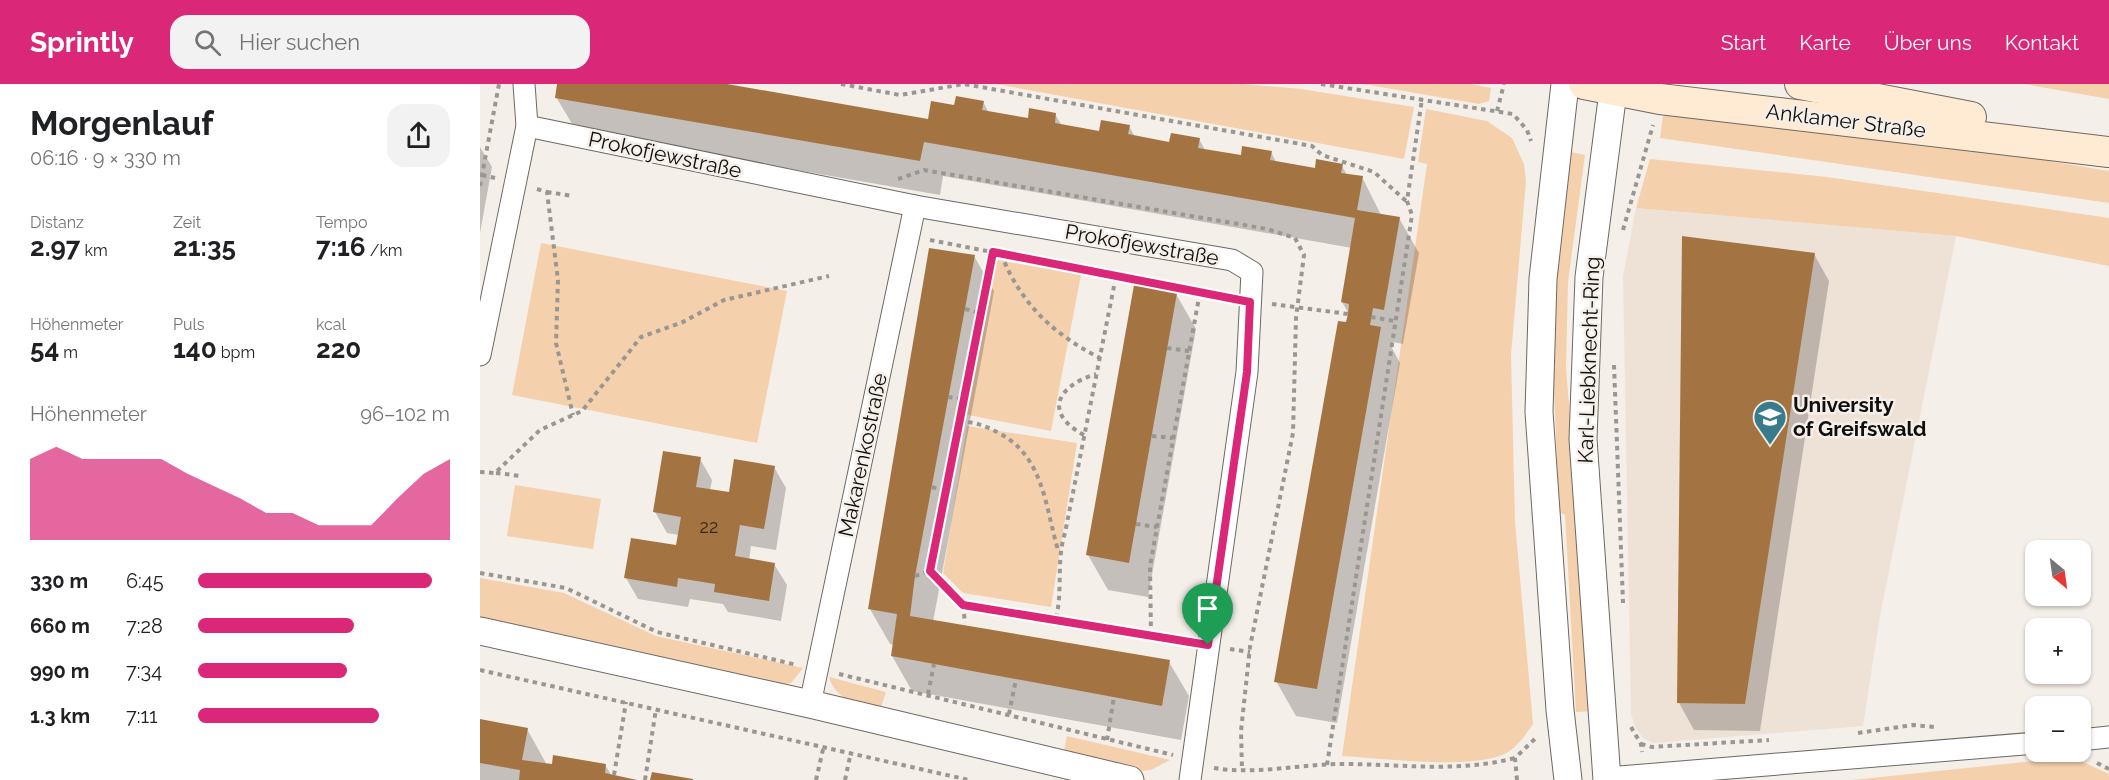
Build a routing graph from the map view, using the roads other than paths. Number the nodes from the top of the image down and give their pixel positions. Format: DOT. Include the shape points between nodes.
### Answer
graph roads {
  1 [pos="524,84"];
  2 [pos="1565,84"];
  3 [pos="1584,84"];
  4 [pos="1800,84"];
  5 [pos="1614,87"];
  6 [pos="527,126"];
  7 [pos="2109,144"];
  8 [pos="2109,152"];
  9 [pos="915,206"];
  10 [pos="480,355"];
  11 [pos="480,631"];
  12 [pos="810,704"];
  13 [pos="2109,737"];
  14 [pos="2091,739"];
  15 [pos="2025,744"];
  16 [pos="1191,770"];
  17 [pos="1602,779"];
  18 [pos="1130,780"];
  19 [pos="1568,780"];
  1 -- 6 [label="street"];
  2 -- 19 [label="street, Karl-Liebknecht-Ring" via="1543,279 1539,412"];
  3 -- 5 [label="main road, Anklamer Straße"];
  4 -- 7 [label="main road, Anklamer Straße"];
  5 -- 8 [label="main road, Anklamer Straße" via="1660,99"];
  5 -- 17 [label="street, Karl-Liebknecht-Ring" via="1589,277 1583,439"];
  6 -- 9 [label="street, Prokofjewstraße"];
  6 -- 10 [label="street"];
  9 -- 12 [label="street, Makarenkostraße"];
  9 -- 16 [label="street, Prokofjewstraße" via="1232,260 1252,272 1247,372"];
  11 -- 12 [label="street"];
  12 -- 18 [label="street"];
  13 -- 14 [label="street"];
  15 -- 17 [label="street"];
}
